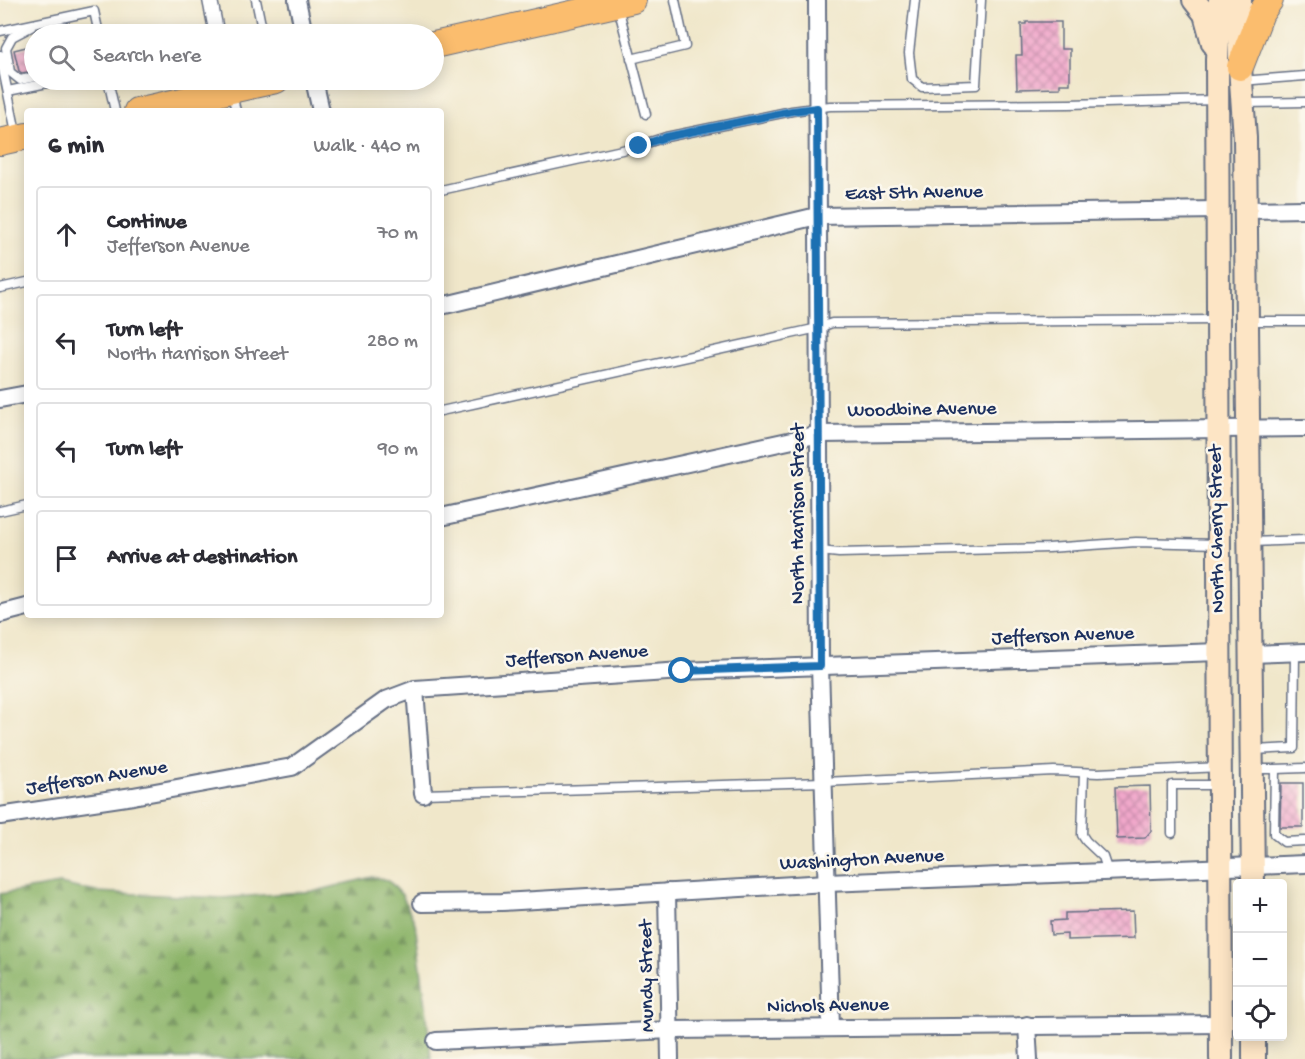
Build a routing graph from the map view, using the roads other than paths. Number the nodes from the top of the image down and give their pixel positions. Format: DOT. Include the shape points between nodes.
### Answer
graph roads {
  1 [pos="207,0"];
  2 [pos="213,0"];
  3 [pos="256,0"];
  4 [pos="297,0"];
  5 [pos="675,0"];
  6 [pos="817,0"];
  7 [pos="915,0"];
  8 [pos="981,0"];
  9 [pos="1194,0"];
  10 [pos="1220,0"];
  11 [pos="1240,0"];
  12 [pos="1270,0"];
  13 [pos="625,2"];
  14 [pos="39,23"];
  15 [pos="34,24"];
  16 [pos="97,24"];
  17 [pos="212,24"];
  18 [pos="218,24"];
  19 [pos="261,24"];
  20 [pos="302,24"];
  21 [pos="24,26"];
  22 [pos="0,31"];
  23 [pos="24,31"];
  24 [pos="444,43"];
  25 [pos="0,55"];
  26 [pos="631,59"];
  27 [pos="1305,76"];
  28 [pos="1235,77"];
  29 [pos="24,79"];
  30 [pos="24,88"];
  31 [pos="110,90"];
  32 [pos="316,90"];
  33 [pos="8,91"];
  34 [pos="232,93"];
  35 [pos="1217,100"];
  36 [pos="1305,102"];
  37 [pos="114,108"];
  38 [pos="156,108"];
  39 [pos="320,108"];
  40 [pos="817,108"];
  41 [pos="646,114"];
  42 [pos="15,138"];
  43 [pos="444,189"];
  44 [pos="1305,209"];
  45 [pos="1217,210"];
  46 [pos="1245,210"];
  47 [pos="817,216"];
  48 [pos="24,283"];
  49 [pos="0,288"];
  50 [pos="444,305"];
  51 [pos="1218,320"];
  52 [pos="1247,321"];
  53 [pos="1305,321"];
  54 [pos="818,328"];
  55 [pos="24,395"];
  56 [pos="0,399"];
  57 [pos="444,410"];
  58 [pos="1305,428"];
  59 [pos="1217,429"];
  60 [pos="1247,429"];
  61 [pos="820,434"];
  62 [pos="24,506"];
  63 [pos="0,511"];
  64 [pos="444,516"];
  65 [pos="1305,540"];
  66 [pos="1249,542"];
  67 [pos="1218,544"];
  68 [pos="820,551"];
  69 [pos="24,608"];
  70 [pos="0,614"];
  71 [pos="1219,652"];
  72 [pos="1300,652"];
  73 [pos="1250,654"];
  74 [pos="820,666"];
  75 [pos="415,689"];
  76 [pos="1252,760"];
  77 [pos="1305,768"];
  78 [pos="1275,769"];
  79 [pos="1084,772"];
  80 [pos="1221,776"];
  81 [pos="824,782"];
  82 [pos="423,794"];
  83 [pos="0,816"];
  84 [pos="1172,832"];
  85 [pos="1305,841"];
  86 [pos="1305,864"];
  87 [pos="1221,867"];
  88 [pos="1108,872"];
  89 [pos="1253,875"];
  90 [pos="827,884"];
  91 [pos="667,892"];
  92 [pos="422,903"];
  93 [pos="1221,1024"];
  94 [pos="1027,1025"];
  95 [pos="831,1028"];
  96 [pos="670,1030"];
  97 [pos="436,1041"];
  98 [pos="1254,1041"];
  99 [pos="670,1059"];
  100 [pos="1029,1059"];
  101 [pos="1221,1059"];
  102 [pos="1254,1059"];
  1 -- 17 [label="lane"];
  2 -- 18 [label="lane"];
  3 -- 19 [label="lane"];
  4 -- 20 [label="street"];
  5 -- 26 [label="lane" via="685,46"];
  6 -- 40 [label="street, North Harrison Street"];
  7 -- 8 [label="lane" via="909,53 912,79 922,87 976,85"];
  9 -- 28 [label="main road" via="1205,14"];
  10 -- 28 [label="main road, North Cherry Street"];
  11 -- 28 [label="main road, North Cherry Street"];
  12 -- 28 [label="main road"];
  13 -- 24 [label="main road"];
  13 -- 26 [label="lane"];
  14 -- 15 [label="lane"];
  14 -- 16 [label="lane" via="94,11"];
  21 -- 22 [label="lane"];
  23 -- 29 [label="lane" via="12,37 6,48 10,72"];
  25 -- 33 [label="lane"];
  26 -- 41 [label="lane"];
  27 -- 28 [label="lane"];
  28 -- 35 [label="main road, North Cherry Street"];
  28 -- 36 [label="lane"];
  28 -- 46 [label="main road, North Cherry Street" via="1245,138"];
  30 -- 33 [label="lane"];
  31 -- 37 [label="lane"];
  32 -- 39 [label="street"];
  33 -- 42 [label="lane"];
  34 -- 38 [label="main road"];
  35 -- 40 [label="lane"];
  35 -- 45 [label="main road, North Cherry Street"];
  40 -- 43 [label="lane" via="666,137"];
  40 -- 47 [label="street, North Harrison Street"];
  44 -- 46 [label="street"];
  45 -- 47 [label="street, East 5th Avenue"];
  45 -- 51 [label="main road, North Cherry Street"];
  46 -- 52 [label="main road, North Cherry Street"];
  47 -- 50 [label="street, East 5th Avenue"];
  47 -- 54 [label="street, North Harrison Street"];
  48 -- 49 [label="lane"];
  51 -- 54 [label="lane" via="832,323"];
  51 -- 59 [label="main road, North Cherry Street"];
  52 -- 53 [label="lane"];
  52 -- 60 [label="main road, North Cherry Street"];
  54 -- 57 [label="lane"];
  54 -- 61 [label="street, North Harrison Street"];
  55 -- 56 [label="street"];
  58 -- 60 [label="street, Woodbine Avenue"];
  59 -- 60 [label="street, Woodbine Avenue"];
  59 -- 61 [label="street, Woodbine Avenue"];
  59 -- 67 [label="main road, North Cherry Street"];
  60 -- 66 [label="main road, North Cherry Street"];
  61 -- 64 [label="street, Woodbine Avenue"];
  61 -- 68 [label="street, North Harrison Street"];
  62 -- 63 [label="lane"];
  65 -- 66 [label="lane"];
  66 -- 73 [label="main road, North Cherry Street"];
  67 -- 68 [label="lane" via="1136,542 1036,548"];
  67 -- 71 [label="main road, North Cherry Street"];
  68 -- 74 [label="street, North Harrison Street"];
  69 -- 70 [label="street"];
  71 -- 74 [label="street, Jefferson Avenue"];
  71 -- 80 [label="main road, North Cherry Street"];
  72 -- 73 [label="street"];
  72 -- 76 [label="lane" via="1294,748"];
  73 -- 76 [label="main road, North Cherry Street"];
  74 -- 75 [label="street, Jefferson Avenue"];
  74 -- 81 [label="street, North Harrison Street"];
  75 -- 82 [label="street"];
  75 -- 83 [label="street, Jefferson Avenue" via="386,700 292,767"];
  76 -- 78 [label="lane"];
  76 -- 89 [label="main road, North Cherry Street"];
  77 -- 78 [label="lane"];
  78 -- 85 [label="lane" via="1274,834 1284,842"];
  79 -- 80 [label="lane"];
  79 -- 81 [label="lane"];
  79 -- 88 [label="lane" via="1083,834 1103,857"];
  80 -- 84 [label="lane" via="1172,785"];
  80 -- 87 [label="main road, North Cherry Street"];
  81 -- 82 [label="lane"];
  81 -- 90 [label="street, North Harrison Street"];
  86 -- 89 [label="street, Washington Avenue"];
  87 -- 88 [label="street, Washington Avenue"];
  87 -- 89 [label="street, Washington Avenue"];
  87 -- 93 [label="main road, North Cherry Street"];
  88 -- 90 [label="street, Washington Avenue"];
  90 -- 91 [label="street, Washington Avenue"];
  90 -- 95 [label="street, North Harrison Street"];
  91 -- 92 [label="street, Washington Avenue"];
  91 -- 96 [label="street, Mundy Street"];
  93 -- 94 [label="street, Nichols Avenue"];
  93 -- 101 [label="main road, North Cherry Street"];
  94 -- 95 [label="street, Nichols Avenue"];
  94 -- 100 [label="street"];
  95 -- 96 [label="street, Nichols Avenue"];
  96 -- 97 [label="street, Nichols Avenue"];
  96 -- 99 [label="street, Mundy Street"];
  98 -- 102 [label="main road"];
}
